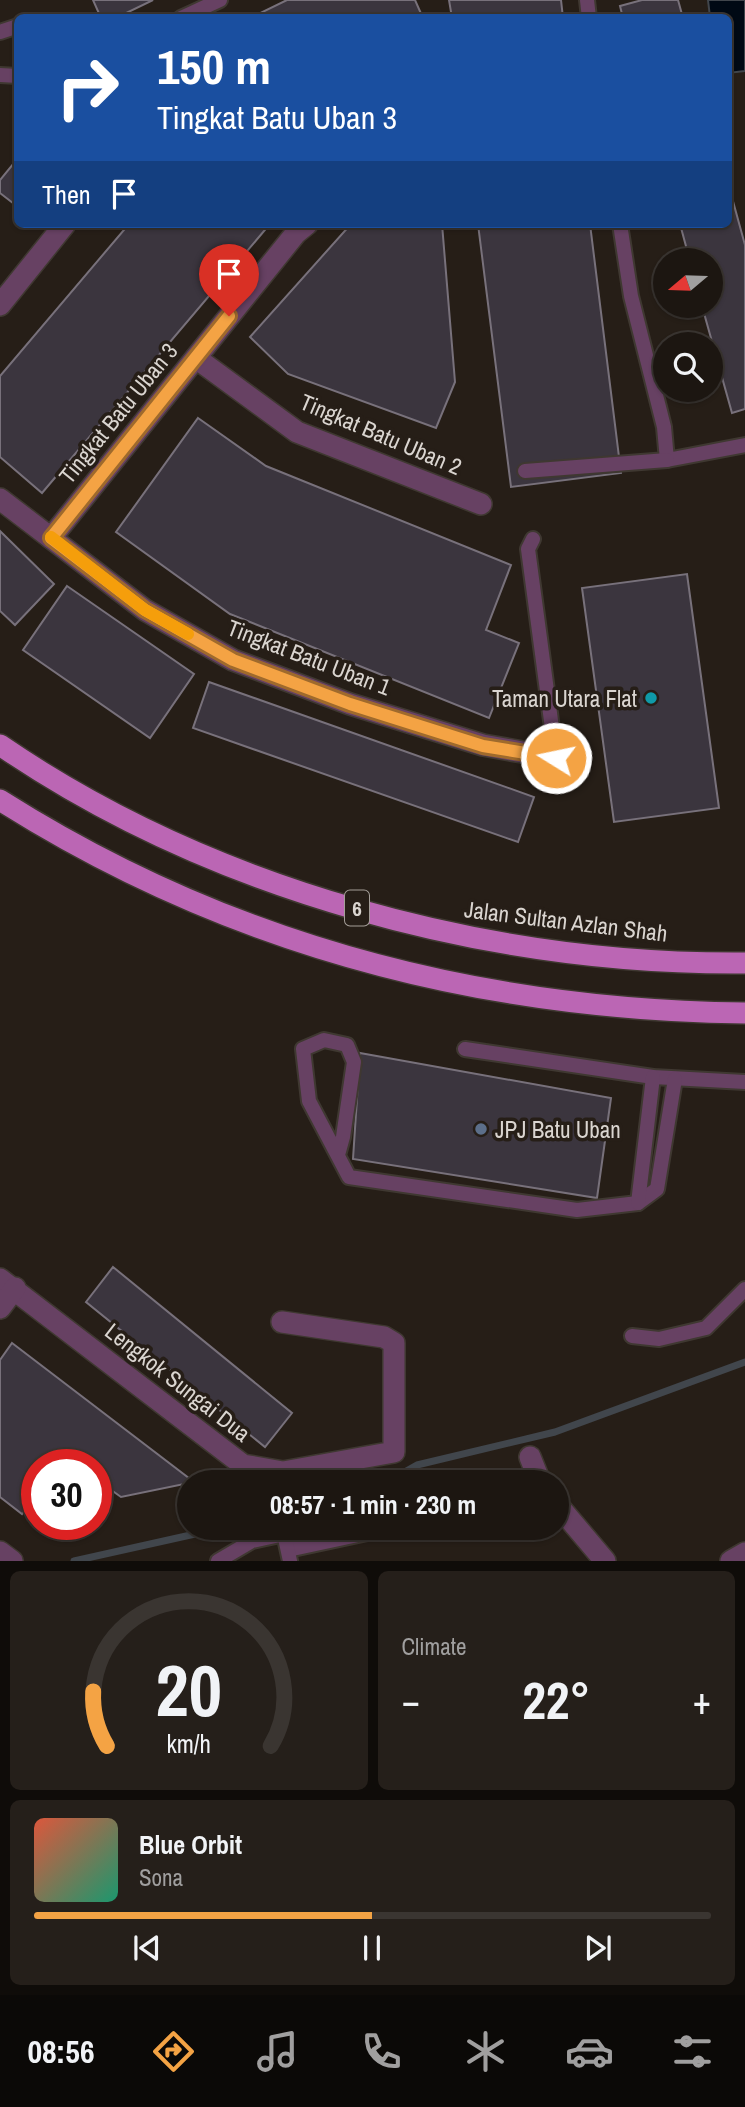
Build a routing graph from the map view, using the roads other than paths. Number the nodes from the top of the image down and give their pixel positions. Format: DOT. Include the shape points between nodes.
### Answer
graph roads {
  1 [pos="220,0"];
  2 [pos="190,14"];
  3 [pos="62,228"];
  4 [pos="302,228"];
  5 [pos="621,228"];
  6 [pos="0,305"];
  7 [pos="196,358"];
  8 [pos="745,445"];
  9 [pos="667,460"];
  10 [pos="525,471"];
  11 [pos="0,499"];
  12 [pos="481,505"];
  13 [pos="51,538"];
  14 [pos="533,539"];
  15 [pos="0,745"];
  16 [pos="556,758"];
  17 [pos="0,800"];
  18 [pos="745,962"];
  19 [pos="745,1013"];
  20 [pos="465,1049"];
  21 [pos="653,1077"];
  22 [pos="675,1079"];
  23 [pos="745,1083"];
  24 [pos="338,1155"];
  25 [pos="638,1203"];
  26 [pos="7,1283"];
  27 [pos="745,1289"];
  28 [pos="0,1308"];
  29 [pos="282,1322"];
  30 [pos="632,1336"];
  31 [pos="530,1457"];
  32 [pos="535,1470"];
  33 [pos="569,1518"];
  34 [pos="344,1540"];
  35 [pos="0,1552"];
  36 [pos="745,1553"];
  37 [pos="289,1556"];
  38 [pos="12,1561"];
  39 [pos="218,1561"];
  40 [pos="605,1561"];
  41 [pos="731,1561"];
  1 -- 2 [label="lane"];
  3 -- 6 [label="street"];
  4 -- 7 [label="street, Tingkat Batu Uban 3"];
  5 -- 9 [label="lane" via="631,296 664,427"];
  7 -- 12 [label="street, Tingkat Batu Uban 2" via="296,432"];
  7 -- 13 [label="street, Tingkat Batu Uban 3"];
  8 -- 9 [label="lane"];
  9 -- 10 [label="lane"];
  11 -- 13 [label="street, Tingkat Batu Uban 1"];
  13 -- 16 [label="street, Tingkat Batu Uban 1" via="145,610 233,660 350,704 483,746"];
  14 -- 16 [label="lane" via="528,549"];
  15 -- 18 [label="highway, Jalan Sultan Azlan Shah / 6" via="66,786 192,850 272,882 388,918 540,949 671,962"];
  17 -- 19 [label="highway, 6" via="126,873 240,922 352,959 467,986 570,1003"];
  20 -- 21 [label="lane"];
  21 -- 22 [label="lane"];
  21 -- 25 [label="lane"];
  22 -- 23 [label="lane"];
  22 -- 25 [label="lane" via="657,1189"];
  24 -- 24 [label="lane" via="309,1101 303,1049 324,1040 347,1045 354,1062"];
  24 -- 25 [label="lane" via="349,1177 578,1210"];
  26 -- 28 [label="street, Lengkok Sungai Dua"];
  26 -- 29 [label="street, Lengkok Sungai Dua" via="243,1465 283,1472 394,1452 394,1343 384,1337"];
  27 -- 30 [label="lane" via="706,1328 659,1339"];
  31 -- 32 [label="street"];
  33 -- 40 [label="street"];
  34 -- 37 [label="lane"];
  35 -- 38 [label="street"];
  36 -- 41 [label="street"];
  37 -- 39 [label="lane" via="285,1538 276,1535 252,1541"];
}
